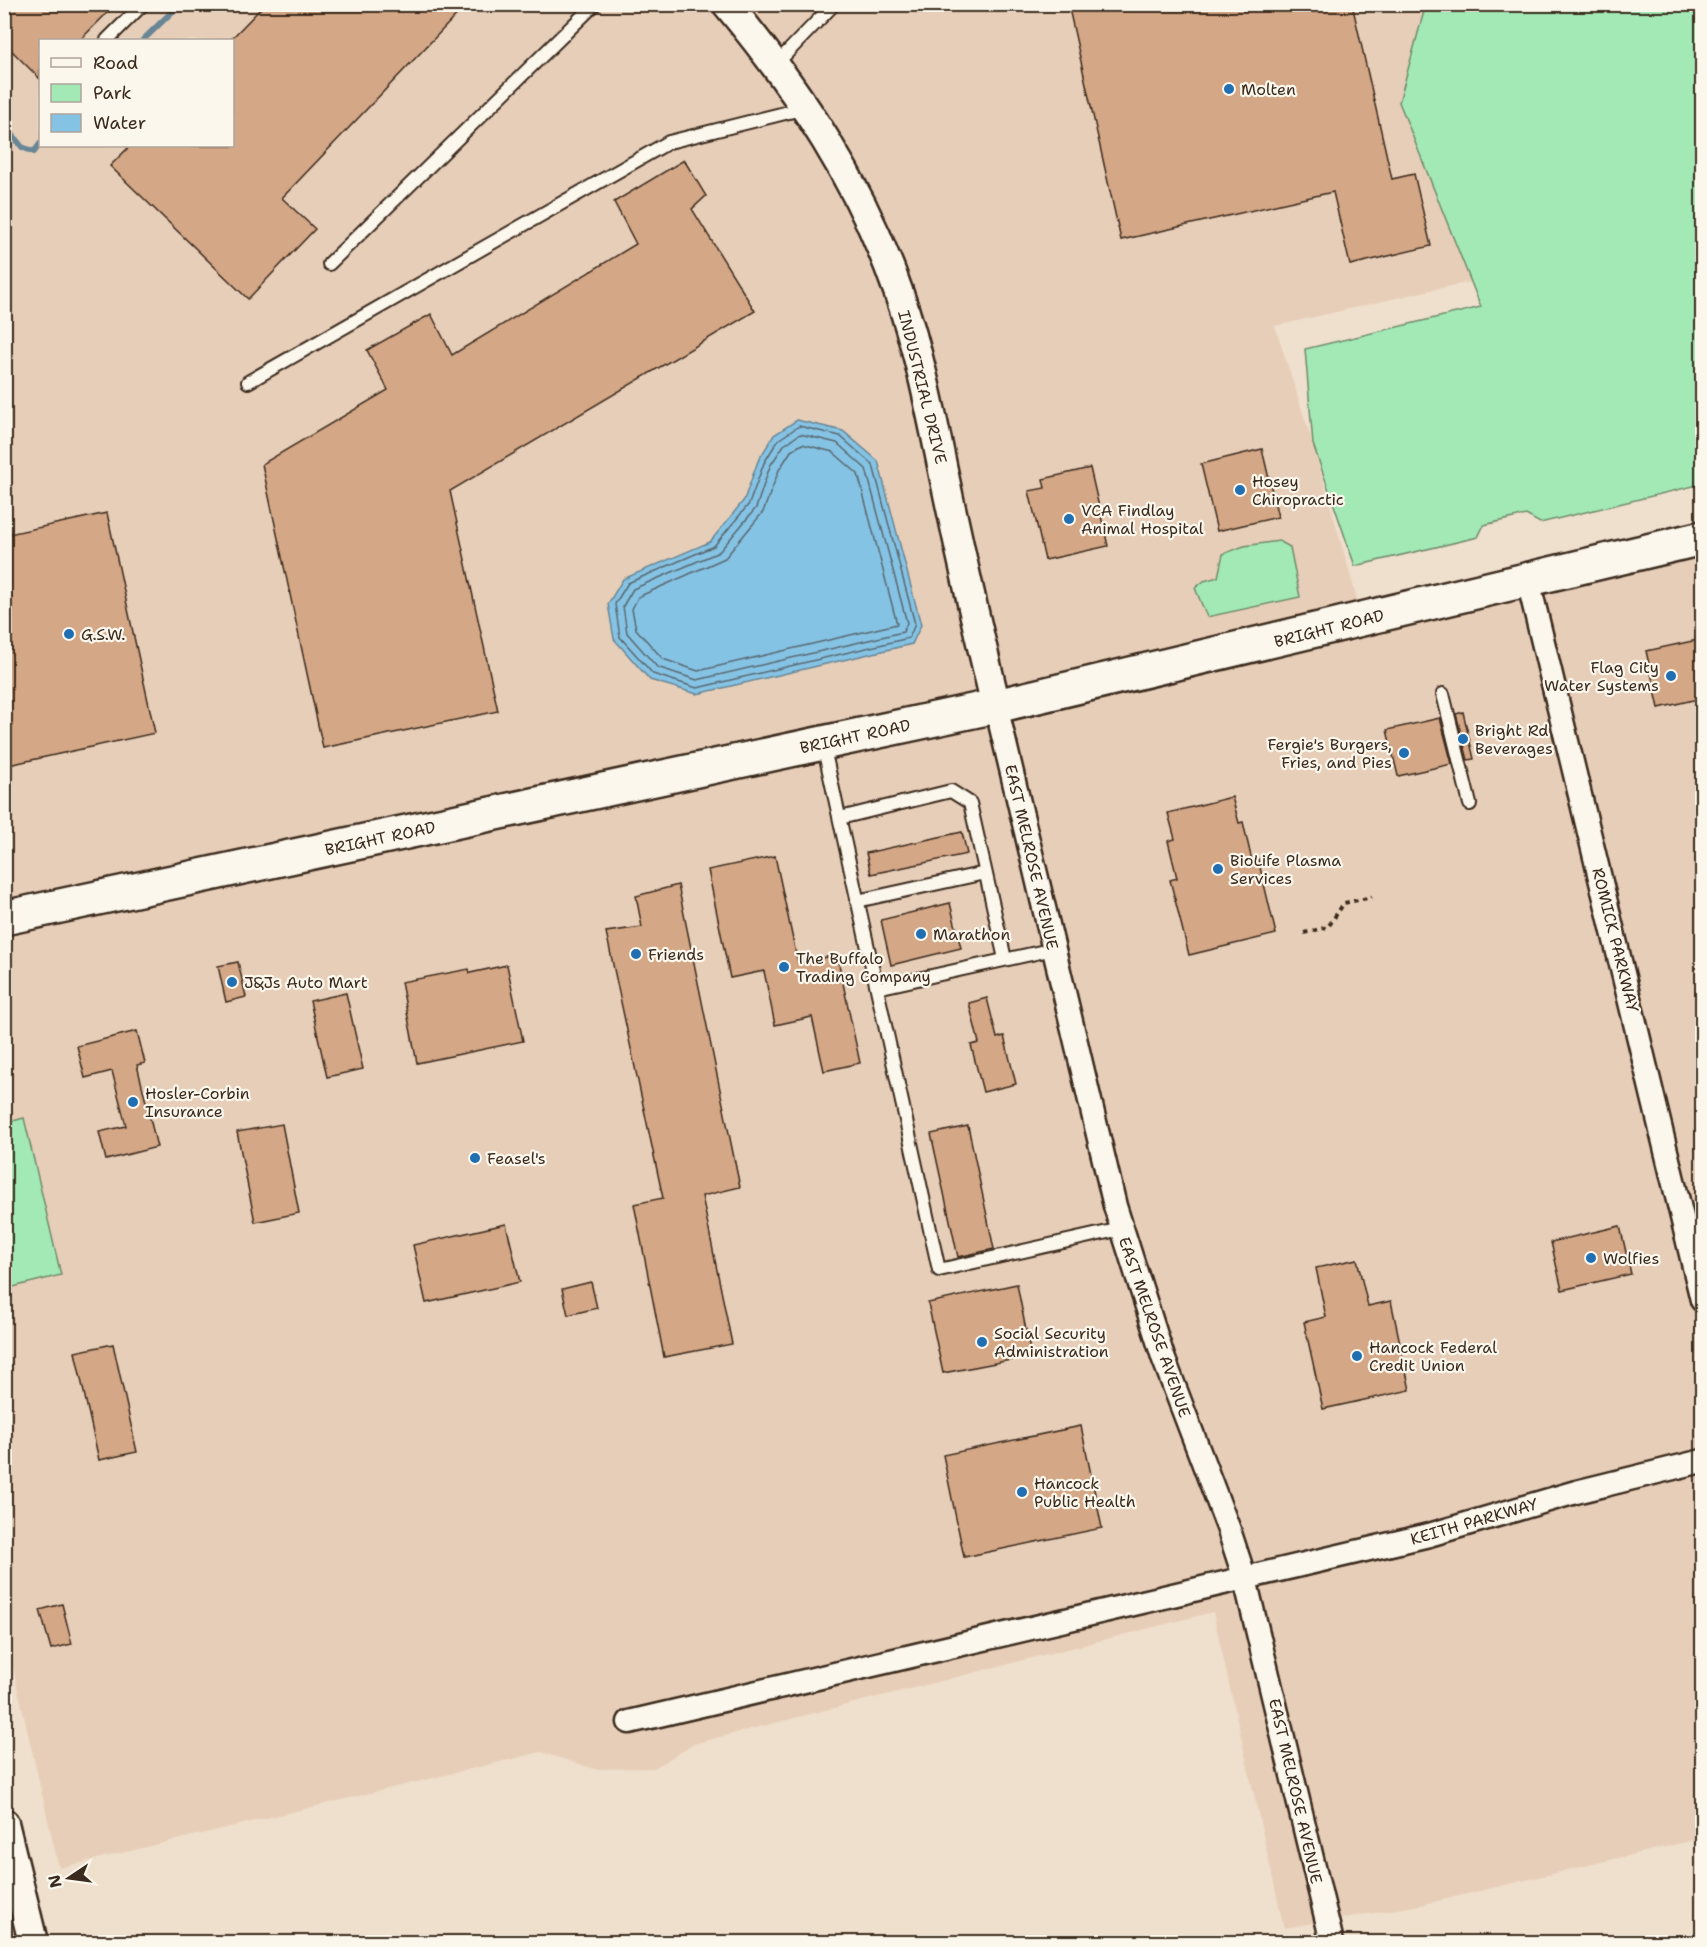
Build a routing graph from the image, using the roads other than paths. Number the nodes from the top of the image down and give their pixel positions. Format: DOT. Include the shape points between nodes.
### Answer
graph roads {
  1 [pos="143,4"];
  2 [pos="595,4"];
  3 [pos="727,4"];
  4 [pos="834,4"];
  5 [pos="109,39"];
  6 [pos="776,64"];
  7 [pos="806,108"];
  8 [pos="329,264"];
  9 [pos="248,382"];
  10 [pos="1702,538"];
  11 [pos="1528,580"];
  12 [pos="1443,694"];
  13 [pos="996,706"];
  14 [pos="823,743"];
  15 [pos="1470,804"];
  16 [pos="840,818"];
  17 [pos="985,873"];
  18 [pos="857,901"];
  19 [pos="4,918"];
  20 [pos="1053,949"];
  21 [pos="1005,960"];
  22 [pos="877,988"];
  23 [pos="1121,1229"];
  24 [pos="1702,1300"];
  25 [pos="1702,1461"];
  26 [pos="1245,1578"];
  27 [pos="629,1722"];
  28 [pos="4,1823"];
  29 [pos="33,1942"];
  30 [pos="1332,1942"];
  1 -- 5 [label="lane"];
  2 -- 8 [label="lane"];
  3 -- 6 [label="street, INDUSTRIAL DRIVE"];
  4 -- 6 [label="lane"];
  6 -- 7 [label="street, INDUSTRIAL DRIVE"];
  7 -- 9 [label="lane" via="669,142"];
  7 -- 13 [label="street, INDUSTRIAL DRIVE" via="862,206 912,334"];
  10 -- 11 [label="main road, BRIGHT ROAD"];
  11 -- 13 [label="main road, BRIGHT ROAD"];
  11 -- 24 [label="street, ROMICK PARKWAY"];
  12 -- 15 [label="lane"];
  13 -- 14 [label="main road, BRIGHT ROAD"];
  13 -- 20 [label="street, EAST MELROSE AVENUE"];
  14 -- 16 [label="lane"];
  14 -- 19 [label="main road, BRIGHT ROAD"];
  16 -- 17 [label="lane" via="951,791 970,802"];
  16 -- 18 [label="lane"];
  17 -- 18 [label="lane"];
  17 -- 21 [label="lane"];
  18 -- 22 [label="lane"];
  20 -- 21 [label="lane"];
  20 -- 23 [label="street, EAST MELROSE AVENUE"];
  21 -- 22 [label="lane"];
  22 -- 23 [label="lane" via="939,1270"];
  23 -- 26 [label="street, EAST MELROSE AVENUE" via="1163,1357"];
  25 -- 26 [label="street, KEITH PARKWAY" via="1576,1492 1429,1535"];
  26 -- 27 [label="street, KEITH PARKWAY"];
  26 -- 30 [label="street, EAST MELROSE AVENUE"];
  28 -- 29 [label="street"];
}
